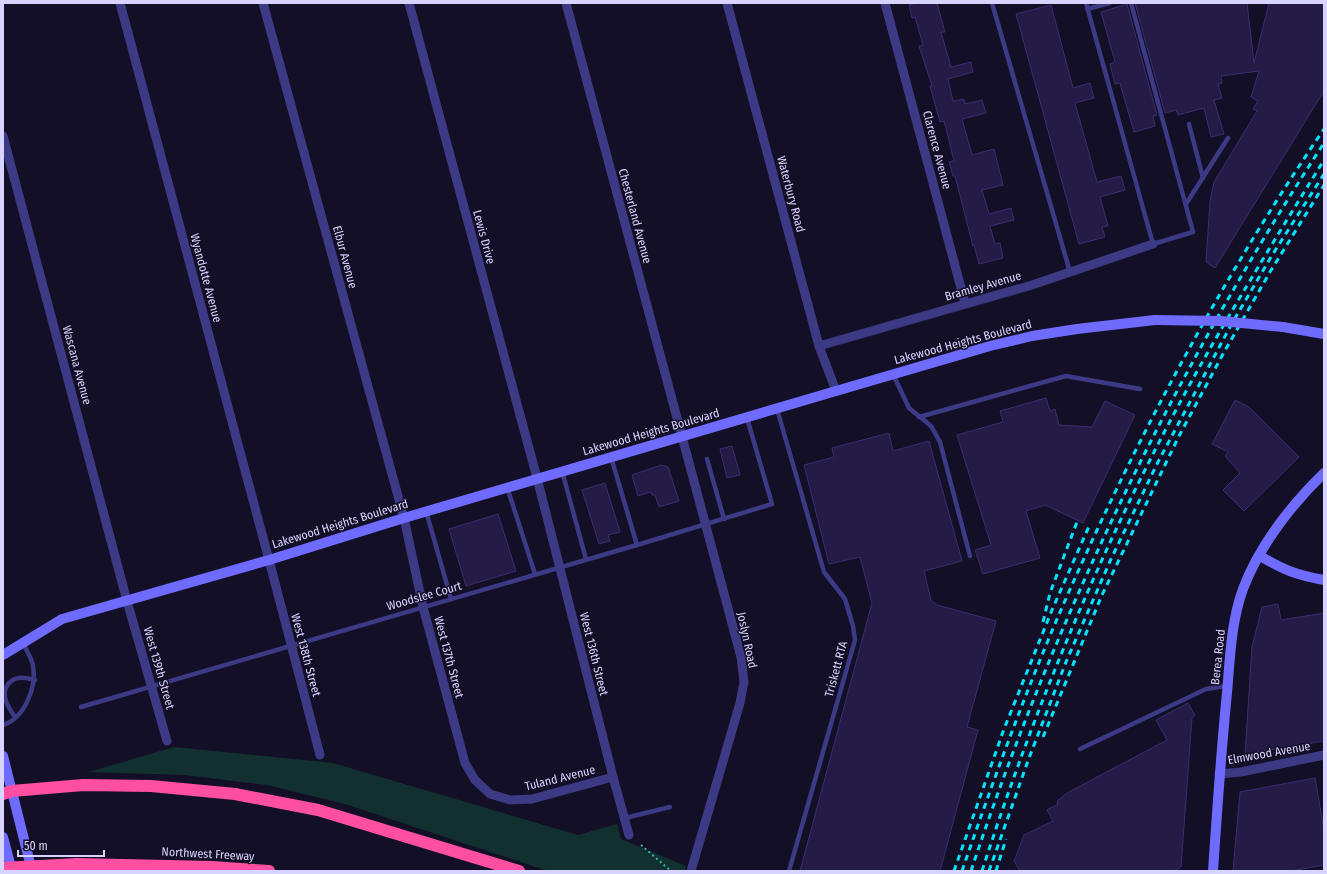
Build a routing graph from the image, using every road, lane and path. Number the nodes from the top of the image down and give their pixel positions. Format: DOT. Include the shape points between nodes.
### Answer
graph roads {
  1 [pos="120,3"];
  2 [pos="263,3"];
  3 [pos="409,3"];
  4 [pos="566,3"];
  5 [pos="727,3"];
  6 [pos="885,3"];
  7 [pos="992,3"];
  8 [pos="1086,3"];
  9 [pos="1110,3"];
  10 [pos="1131,3"];
  11 [pos="1087,9"];
  12 [pos="1189,124"];
  13 [pos="3,136"];
  14 [pos="1228,138"];
  15 [pos="1203,178"];
  16 [pos="1186,204"];
  17 [pos="1153,244"];
  18 [pos="1070,272"];
  19 [pos="965,303"];
  20 [pos="1324,334"];
  21 [pos="819,346"];
  22 [pos="893,374"];
  23 [pos="1140,389"];
  24 [pos="836,391"];
  25 [pos="777,409"];
  26 [pos="919,417"];
  27 [pos="747,418"];
  28 [pos="682,436"];
  29 [pos="611,457"];
  30 [pos="707,459"];
  31 [pos="562,471"];
  32 [pos="1323,477"];
  33 [pos="536,478"];
  34 [pos="507,487"];
  35 [pos="426,511"];
  36 [pos="404,518"];
  37 [pos="724,519"];
  38 [pos="705,524"];
  39 [pos="637,545"];
  40 [pos="970,556"];
  41 [pos="1260,556"];
  42 [pos="586,559"];
  43 [pos="269,560"];
  44 [pos="559,567"];
  45 [pos="535,574"];
  46 [pos="1324,580"];
  47 [pos="450,599"];
  48 [pos="127,601"];
  49 [pos="423,607"];
  50 [pos="23,643"];
  51 [pos="290,646"];
  52 [pos="3,655"];
  53 [pos="35,680"];
  54 [pos="152,686"];
  55 [pos="1227,686"];
  56 [pos="81,708"];
  57 [pos="15,717"];
  58 [pos="3,725"];
  59 [pos="167,741"];
  60 [pos="1080,749"];
  61 [pos="320,755"];
  62 [pos="1324,755"];
  63 [pos="3,756"];
  64 [pos="1219,774"];
  65 [pos="613,777"];
  66 [pos="7,793"];
  67 [pos="490,794"];
  68 [pos="670,808"];
  69 [pos="625,818"];
  70 [pos="630,835"];
  71 [pos="3,837"];
  72 [pos="641,845"];
  73 [pos="3,868"];
  74 [pos="12,871"];
  75 [pos="32,871"];
  76 [pos="269,871"];
  77 [pos="519,871"];
  78 [pos="672,871"];
  79 [pos="691,871"];
  80 [pos="789,871"];
  81 [pos="1213,871"];
  1 -- 43 [label="street, Wyandotte Avenue"];
  2 -- 36 [label="street, Elbur Avenue"];
  3 -- 33 [label="street, Lewis Drive"];
  4 -- 28 [label="street, Chesterland Avenue"];
  5 -- 21 [label="street, Waterbury Road"];
  6 -- 19 [label="street, Clarence Avenue"];
  7 -- 18 [label="lane"];
  8 -- 11 [label="lane"];
  9 -- 11 [label="lane"];
  10 -- 16 [label="lane"];
  11 -- 17 [label="lane"];
  12 -- 15 [label="lane"];
  13 -- 48 [label="street, Wascana Avenue"];
  14 -- 15 [label="lane"];
  15 -- 16 [label="lane"];
  16 -- 17 [label="lane" via="1193,232"];
  17 -- 18 [label="street, Bramley Avenue"];
  18 -- 19 [label="street, Bramley Avenue"];
  19 -- 21 [label="street, Bramley Avenue"];
  20 -- 22 [label="main road, Lakewood Heights Boulevard, bridge" via="1221,321 1155,320 1077,328 1032,336"];
  21 -- 24 [label="street, Waterbury Road"];
  22 -- 24 [label="main road, Lakewood Heights Boulevard"];
  22 -- 26 [label="lane" via="909,408"];
  23 -- 26 [label="lane" via="1066,376"];
  24 -- 25 [label="main road, Lakewood Heights Boulevard"];
  25 -- 27 [label="main road, Lakewood Heights Boulevard"];
  25 -- 80 [label="lane, Triskett RTA" via="824,572 846,599 855,640"];
  26 -- 40 [label="lane" via="931,426 940,442"];
  27 -- 28 [label="main road, Lakewood Heights Boulevard"];
  27 -- 37 [label="lane, Woodslee Court" via="772,504"];
  28 -- 29 [label="main road, Lakewood Heights Boulevard"];
  28 -- 38 [label="street, Joslyn Road"];
  29 -- 31 [label="main road, Lakewood Heights Boulevard"];
  29 -- 39 [label="lane"];
  30 -- 37 [label="lane"];
  31 -- 33 [label="main road, Lakewood Heights Boulevard"];
  31 -- 42 [label="lane"];
  32 -- 41 [label="main road, Berea Road" via="1286,515"];
  33 -- 34 [label="main road, Lakewood Heights Boulevard"];
  33 -- 44 [label="street, West 136th Street"];
  34 -- 35 [label="main road, Lakewood Heights Boulevard"];
  34 -- 45 [label="lane"];
  35 -- 36 [label="main road, Lakewood Heights Boulevard"];
  35 -- 47 [label="lane"];
  36 -- 43 [label="main road, Lakewood Heights Boulevard"];
  36 -- 49 [label="street, West 137th Street"];
  37 -- 38 [label="lane, Woodslee Court"];
  38 -- 39 [label="lane, Woodslee Court"];
  38 -- 79 [label="street, Joslyn Road" via="741,657 744,682"];
  39 -- 42 [label="lane, Woodslee Court"];
  41 -- 46 [label="main road" via="1286,571"];
  41 -- 55 [label="main road, Berea Road" via="1246,582 1238,605"];
  42 -- 44 [label="lane, Woodslee Court"];
  43 -- 48 [label="main road, Lakewood Heights Boulevard"];
  43 -- 51 [label="street, West 138th Street"];
  44 -- 45 [label="lane, Woodslee Court"];
  44 -- 65 [label="street, West 136th Street"];
  45 -- 47 [label="lane, Woodslee Court"];
  47 -- 49 [label="lane, Woodslee Court"];
  48 -- 50 [label="main road, Lakewood Heights Boulevard" via="62,620"];
  48 -- 54 [label="street, West 139th Street"];
  49 -- 51 [label="lane, Woodslee Court"];
  49 -- 67 [label="street, West 137th Street" via="465,763 475,780"];
  50 -- 52 [label="main road, Lakewood Heights Boulevard"];
  50 -- 53 [label="lane" via="33,664"];
  51 -- 54 [label="lane, Woodslee Court"];
  51 -- 61 [label="street, West 138th Street"];
  53 -- 57 [label="lane" via="29,699"];
  53 -- 57 [label="lane" via="19,678 4,688 6,704"];
  54 -- 56 [label="lane, Woodslee Court"];
  54 -- 59 [label="street, West 139th Street"];
  55 -- 60 [label="lane" via="1206,689"];
  55 -- 64 [label="main road, Berea Road"];
  57 -- 58 [label="lane"];
  62 -- 64 [label="street, Elmwood Avenue"];
  63 -- 66 [label="main road"];
  64 -- 81 [label="main road, Berea Road"];
  65 -- 67 [label="street, Tuland Avenue" via="532,799 510,800"];
  65 -- 69 [label="street, West 136th Street"];
  66 -- 75 [label="main road"];
  66 -- 77 [label="highway" via="83,785 151,786 235,794 318,810"];
  68 -- 69 [label="lane"];
  69 -- 70 [label="street, West 136th Street"];
  71 -- 74 [label="main road"];
  72 -- 78 [label="path"];
  73 -- 76 [label="highway, Northwest Freeway, bridge" via="77,864"];
}
